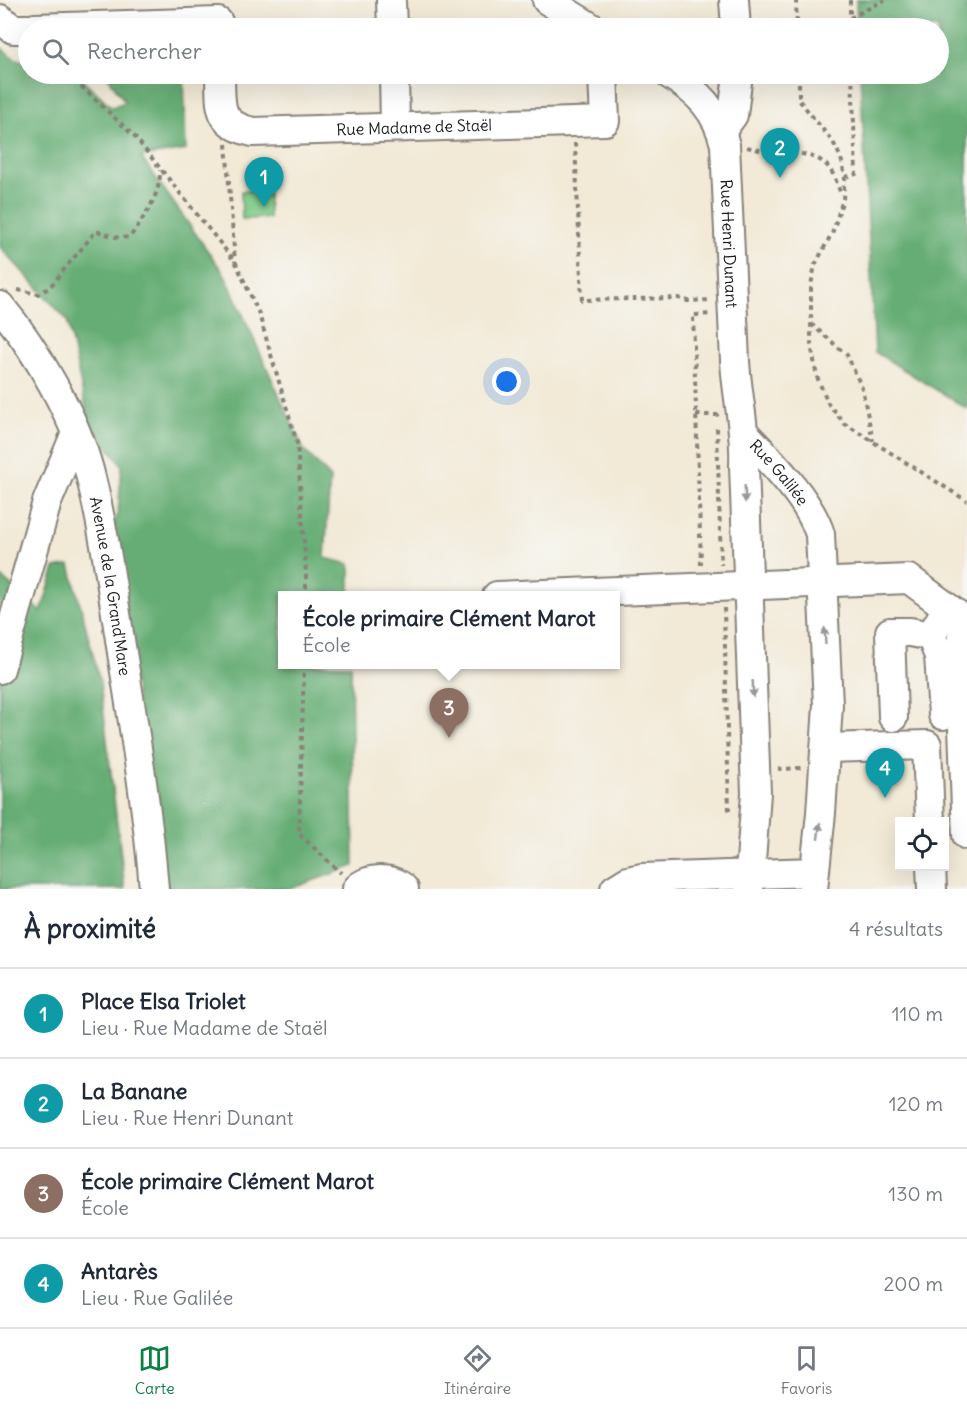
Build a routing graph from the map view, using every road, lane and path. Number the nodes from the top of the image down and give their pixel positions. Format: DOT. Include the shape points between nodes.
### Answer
graph roads {
  1 [pos="392,0"];
  2 [pos="734,0"];
  3 [pos="796,0"];
  4 [pos="850,0"];
  5 [pos="885,0"];
  6 [pos="558,4"];
  7 [pos="218,17"];
  8 [pos="201,18"];
  9 [pos="392,18"];
  10 [pos="578,18"];
  11 [pos="735,18"];
  12 [pos="797,18"];
  13 [pos="850,18"];
  14 [pos="0,19"];
  15 [pos="18,29"];
  16 [pos="79,84"];
  17 [pos="220,84"];
  18 [pos="394,84"];
  19 [pos="603,84"];
  20 [pos="683,84"];
  21 [pos="737,84"];
  22 [pos="799,84"];
  23 [pos="852,84"];
  24 [pos="226,121"];
  25 [pos="574,122"];
  26 [pos="395,127"];
  27 [pos="722,130"];
  28 [pos="792,152"];
  29 [pos="160,169"];
  30 [pos="845,177"];
  31 [pos="843,199"];
  32 [pos="236,263"];
  33 [pos="3,297"];
  34 [pos="714,300"];
  35 [pos="712,314"];
  36 [pos="811,324"];
  37 [pos="696,415"];
  38 [pos="75,433"];
  39 [pos="746,435"];
  40 [pos="873,442"];
  41 [pos="967,501"];
  42 [pos="822,582"];
  43 [pos="724,586"];
  44 [pos="306,591"];
  45 [pos="610,591"];
  46 [pos="960,617"];
  47 [pos="931,636"];
  48 [pos="0,669"];
  49 [pos="304,669"];
  50 [pos="943,716"];
  51 [pos="893,717"];
  52 [pos="825,757"];
  53 [pos="756,771"];
  54 [pos="730,815"];
  55 [pos="930,817"];
  56 [pos="967,835"];
  57 [pos="931,871"];
  58 [pos="814,880"];
  59 [pos="749,882"];
  60 [pos="154,889"];
  61 [pos="357,889"];
  62 [pos="404,889"];
  63 [pos="615,889"];
  64 [pos="932,889"];
  1 -- 9 [label="street"];
  2 -- 11 [label="street"];
  3 -- 12 [label="path"];
  4 -- 13 [label="path"];
  5 -- 13 [label="path"];
  6 -- 10 [label="street"];
  7 -- 8 [label="street"];
  14 -- 15 [label="street"];
  16 -- 29 [label="path" via="135,137"];
  17 -- 24 [label="street"];
  18 -- 26 [label="street"];
  19 -- 25 [label="street, Rue Madame de Staël" via="604,121"];
  20 -- 27 [label="street, Rue Henri Dunant" via="700,96"];
  21 -- 27 [label="street" via="733,114"];
  22 -- 30 [label="path" via="800,100 833,142"];
  23 -- 30 [label="path" via="856,174"];
  24 -- 26 [label="street, Rue Madame de Staël" via="253,132"];
  24 -- 32 [label="path" via="225,156"];
  25 -- 26 [label="street, Rue Madame de Staël"];
  25 -- 34 [label="path" via="582,300"];
  27 -- 39 [label="street, Rue Henri Dunant" via="737,394"];
  28 -- 31 [label="path" via="816,156 833,170"];
  29 -- 32 [label="path"];
  29 -- 33 [label="path" via="157,192 130,237 96,231 49,288 38,294"];
  30 -- 31 [label="path"];
  31 -- 36 [label="path" via="833,231 815,265"];
  32 -- 44 [label="path" via="259,314 297,444"];
  33 -- 38 [label="street, Avenue de la Grand'Mare"];
  35 -- 37 [label="path" via="693,315"];
  36 -- 40 [label="path" via="847,355 862,388"];
  36 -- 40 [label="path" via="817,377 829,405 845,424"];
  37 -- 43 [label="path"];
  37 -- 43 [label="path" via="717,415"];
  38 -- 48 [label="street" via="47,502"];
  38 -- 60 [label="street, Avenue de la Grand'Mare" via="88,469 109,567 148,818"];
  39 -- 42 [label="street, Rue Galilée" via="774,465 816,522"];
  39 -- 43 [label="street, Rue Galilée, one-way"];
  40 -- 41 [label="path"];
  42 -- 43 [label="street"];
  42 -- 46 [label="street" via="909,579"];
  52 -- 42 [label="street, Rue Galilée, one-way" via="828,705"];
  43 -- 45 [label="street"];
  43 -- 53 [label="street, Rue Galilée, one-way"];
  43 -- 54 [label="path"];
  46 -- 47 [label="street"];
  46 -- 56 [label="street"];
  47 -- 50 [label="street" via="939,656"];
  47 -- 51 [label="street" via="890,632"];
  49 -- 61 [label="path" via="299,834"];
  52 -- 53 [label="path"];
  52 -- 55 [label="street" via="927,745"];
  58 -- 52 [label="street, Rue Galilée, one-way"];
  53 -- 59 [label="street, Rue Galilée"];
  57 -- 64 [label="street"];
  58 -- 59 [label="street"];
  59 -- 63 [label="street" via="642,878"];
  61 -- 62 [label="street" via="368,882 391,881"];
}
